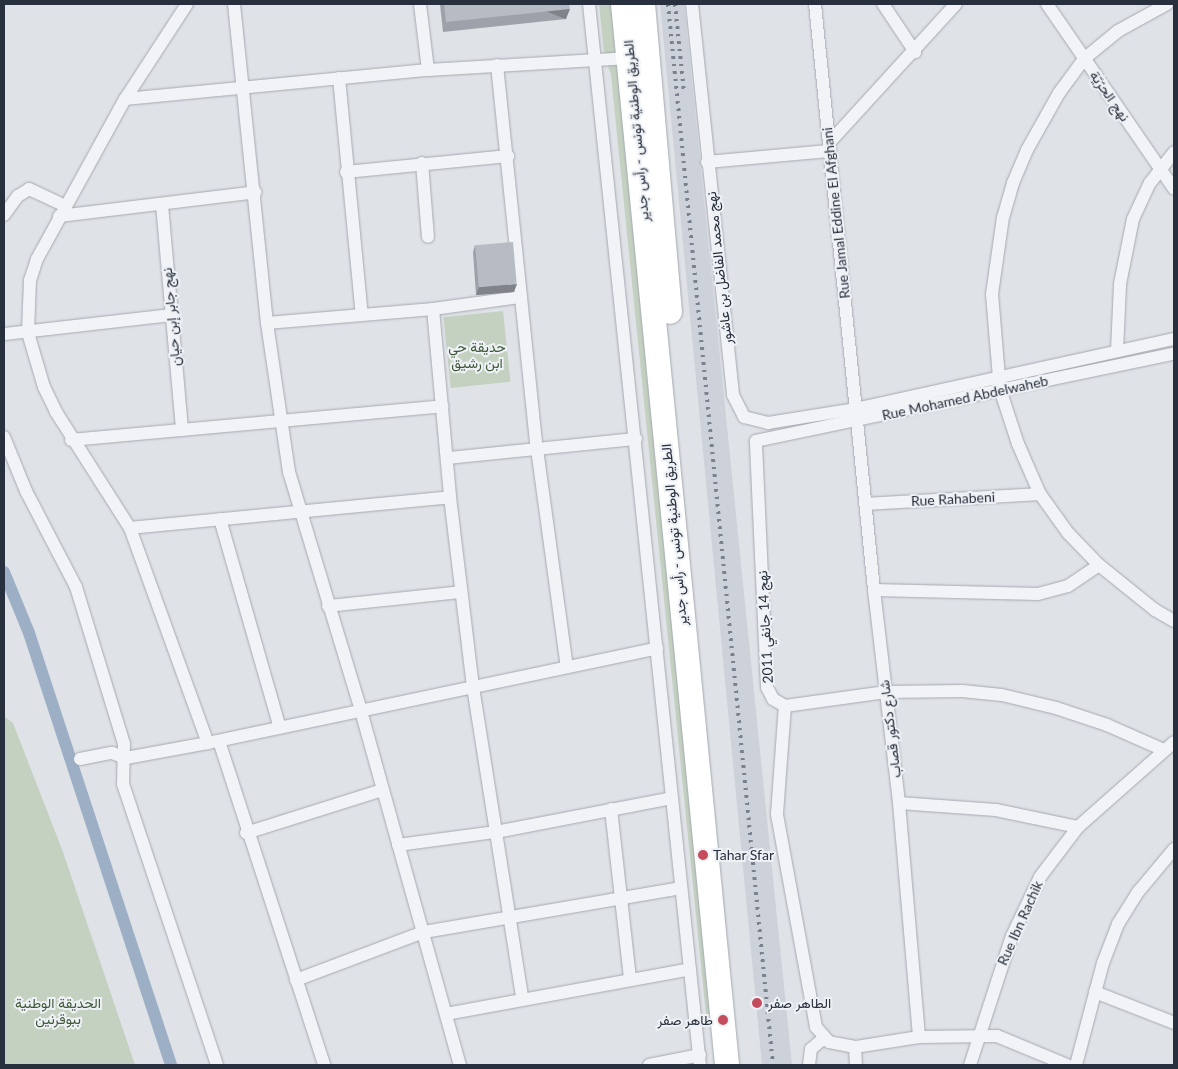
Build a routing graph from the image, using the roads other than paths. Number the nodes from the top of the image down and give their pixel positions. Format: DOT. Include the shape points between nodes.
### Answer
graph roads {
  1 [pos="187,4"];
  2 [pos="234,4"];
  3 [pos="420,4"];
  4 [pos="589,4"];
  5 [pos="623,4"];
  6 [pos="643,4"];
  7 [pos="692,4"];
  8 [pos="815,4"];
  9 [pos="883,4"];
  10 [pos="956,4"];
  11 [pos="1047,4"];
  12 [pos="1167,4"];
  13 [pos="915,52"];
  14 [pos="639,57"];
  15 [pos="1084,59"];
  16 [pos="595,60"];
  17 [pos="497,65"];
  18 [pos="428,70"];
  19 [pos="338,78"];
  20 [pos="244,86"];
  21 [pos="125,99"];
  22 [pos="829,147"];
  23 [pos="1174,152"];
  24 [pos="508,156"];
  25 [pos="707,162"];
  26 [pos="422,164"];
  27 [pos="1160,167"];
  28 [pos="346,172"];
  29 [pos="1174,189"];
  30 [pos="256,192"];
  31 [pos="162,204"];
  32 [pos="62,211"];
  33 [pos="4,215"];
  34 [pos="428,237"];
  35 [pos="522,297"];
  36 [pos="433,309"];
  37 [pos="170,316"];
  38 [pos="362,316"];
  39 [pos="267,323"];
  40 [pos="28,333"];
  41 [pos="4,334"];
  42 [pos="1174,339"];
  43 [pos="1117,351"];
  44 [pos="1174,354"];
  45 [pos="997,376"];
  46 [pos="1000,389"];
  47 [pos="442,406"];
  48 [pos="857,415"];
  49 [pos="280,420"];
  50 [pos="182,430"];
  51 [pos="4,437"];
  52 [pos="636,439"];
  53 [pos="71,440"];
  54 [pos="756,441"];
  55 [pos="537,449"];
  56 [pos="448,458"];
  57 [pos="1040,494"];
  58 [pos="450,496"];
  59 [pos="866,504"];
  60 [pos="298,512"];
  61 [pos="220,519"];
  62 [pos="130,528"];
  63 [pos="1099,565"];
  64 [pos="874,590"];
  65 [pos="462,592"];
  66 [pos="328,606"];
  67 [pos="1174,621"];
  68 [pos="657,648"];
  69 [pos="567,667"];
  70 [pos="473,687"];
  71 [pos="886,692"];
  72 [pos="785,706"];
  73 [pos="362,710"];
  74 [pos="280,728"];
  75 [pos="213,742"];
  76 [pos="1169,746"];
  77 [pos="126,758"];
  78 [pos="80,759"];
  79 [pos="382,790"];
  80 [pos="672,798"];
  81 [pos="899,803"];
  82 [pos="611,809"];
  83 [pos="1078,827"];
  84 [pos="246,832"];
  85 [pos="496,832"];
  86 [pos="398,845"];
  87 [pos="1174,849"];
  88 [pos="681,888"];
  89 [pos="624,898"];
  90 [pos="508,917"];
  91 [pos="424,932"];
  92 [pos="690,969"];
  93 [pos="630,978"];
  94 [pos="296,980"];
  95 [pos="1096,992"];
  96 [pos="522,998"];
  97 [pos="446,1014"];
  98 [pos="1174,1023"];
  99 [pos="978,1036"];
  100 [pos="920,1037"];
  101 [pos="824,1038"];
  102 [pos="855,1047"];
  103 [pos="700,1060"];
  104 [pos="217,1065"];
  105 [pos="324,1065"];
  106 [pos="460,1065"];
  107 [pos="649,1065"];
  108 [pos="727,1065"];
  109 [pos="744,1065"];
  110 [pos="809,1065"];
  111 [pos="856,1065"];
  112 [pos="970,1065"];
  113 [pos="1067,1065"];
  114 [pos="1076,1065"];
  1 -- 21 [label="street"];
  2 -- 20 [label="street"];
  3 -- 18 [label="street"];
  4 -- 16 [label="street"];
  5 -- 14 [label="highway, الطريق الوطنية تونس - رأس جدير"];
  6 -- 14 [label="highway, الطريق الوطنية تونس - رأس جدير"];
  7 -- 25 [label="street, نهج محمد الفاضل بن عاشور"];
  8 -- 22 [label="street, Rue Jamal Eddine El Afghani"];
  9 -- 13 [label="street"];
  10 -- 13 [label="street"];
  11 -- 15 [label="street, نهج الحرّيّة"];
  12 -- 15 [label="street" via="1118,31"];
  13 -- 22 [label="street"];
  14 -- 16 [label="street"];
  14 -- 108 [label="highway, الطريق الوطنية تونس - رأس جدير"];
  14 -- 109 [label="highway, الطريق الوطنية تونس - رأس جدير"];
  15 -- 27 [label="street, نهج الحرّيّة"];
  15 -- 45 [label="street" via="1059,93 1027,150 1003,218 992,294"];
  16 -- 17 [label="street"];
  16 -- 52 [label="street"];
  17 -- 18 [label="street"];
  17 -- 24 [label="street"];
  18 -- 19 [label="street"];
  19 -- 20 [label="street"];
  19 -- 28 [label="street"];
  20 -- 21 [label="street"];
  20 -- 30 [label="street"];
  21 -- 32 [label="street"];
  22 -- 25 [label="street"];
  22 -- 48 [label="street, Rue Jamal Eddine El Afghani"];
  23 -- 27 [label="street"];
  24 -- 26 [label="street"];
  24 -- 35 [label="street"];
  25 -- 48 [label="street, نهج محمد الفاضل بن عاشور" via="736,406 744,416 768,423"];
  26 -- 28 [label="street"];
  26 -- 34 [label="street"];
  27 -- 29 [label="street, نهج الحرّيّة"];
  27 -- 43 [label="street" via="1139,202 1124,250"];
  28 -- 38 [label="street"];
  30 -- 31 [label="street"];
  30 -- 39 [label="street"];
  31 -- 32 [label="street"];
  31 -- 37 [label="street, نهج جابر إبن حيان"];
  32 -- 33 [label="street" via="29,189 18,196"];
  32 -- 40 [label="street" via="36,259 30,280"];
  35 -- 36 [label="street"];
  35 -- 55 [label="street"];
  36 -- 38 [label="street"];
  36 -- 47 [label="street"];
  37 -- 40 [label="street"];
  37 -- 50 [label="street, نهج جابر إبن حيان"];
  38 -- 39 [label="street"];
  39 -- 49 [label="street"];
  40 -- 41 [label="street"];
  40 -- 53 [label="street" via="44,387"];
  42 -- 43 [label="street"];
  43 -- 45 [label="street"];
  44 -- 46 [label="street, Rue Mohamed Abdelwaheb"];
  45 -- 46 [label="street"];
  45 -- 48 [label="street"];
  46 -- 48 [label="street, Rue Mohamed Abdelwaheb"];
  46 -- 57 [label="street" via="1018,444"];
  47 -- 49 [label="street"];
  47 -- 56 [label="street"];
  48 -- 54 [label="street, Rue Mohamed Abdelwaheb"];
  48 -- 59 [label="street, شارع دكتور قصاب"];
  49 -- 50 [label="street"];
  49 -- 60 [label="street"];
  50 -- 53 [label="street"];
  51 -- 77 [label="street" via="26,491 76,588"];
  52 -- 55 [label="street"];
  52 -- 68 [label="street"];
  53 -- 62 [label="street"];
  54 -- 72 [label="street, نهج 14 جانفي 2011" via="765,673 769,693"];
  55 -- 56 [label="street"];
  55 -- 69 [label="street"];
  56 -- 58 [label="street"];
  57 -- 59 [label="street, Rue Rahabeni"];
  57 -- 63 [label="street" via="1068,533"];
  58 -- 60 [label="street"];
  58 -- 65 [label="street"];
  59 -- 64 [label="street, شارع دكتور قصاب"];
  60 -- 61 [label="street"];
  60 -- 66 [label="street"];
  61 -- 62 [label="street"];
  61 -- 74 [label="street"];
  62 -- 75 [label="street"];
  63 -- 64 [label="street" via="1068,586 1038,594"];
  63 -- 67 [label="street" via="1155,610"];
  64 -- 71 [label="street, شارع دكتور قصاب"];
  65 -- 66 [label="street"];
  65 -- 70 [label="street"];
  66 -- 73 [label="street"];
  68 -- 69 [label="street"];
  68 -- 80 [label="street"];
  69 -- 70 [label="street"];
  70 -- 73 [label="street"];
  70 -- 85 [label="street"];
  71 -- 72 [label="street"];
  71 -- 76 [label="street" via="962,691 1029,700"];
  71 -- 81 [label="street, شارع دكتور قصاب"];
  72 -- 101 [label="street" via="777,814 814,1017"];
  73 -- 74 [label="street"];
  73 -- 79 [label="street"];
  74 -- 75 [label="street"];
  75 -- 77 [label="street"];
  75 -- 84 [label="street"];
  76 -- 83 [label="street, Rue Ibn Rachik"];
  77 -- 78 [label="street" via="112,753"];
  77 -- 104 [label="street" via="123,784"];
  79 -- 84 [label="street"];
  79 -- 86 [label="street"];
  80 -- 82 [label="street"];
  80 -- 88 [label="street"];
  81 -- 83 [label="street" via="996,810"];
  81 -- 100 [label="street, شارع دكتور قصاب"];
  82 -- 85 [label="street"];
  82 -- 89 [label="street"];
  83 -- 99 [label="street, Rue Ibn Rachik" via="1054,856 1027,900"];
  84 -- 94 [label="street"];
  85 -- 86 [label="street"];
  85 -- 90 [label="street"];
  86 -- 91 [label="street"];
  87 -- 95 [label="street" via="1139,891 1118,924"];
  88 -- 89 [label="street"];
  88 -- 92 [label="street"];
  89 -- 90 [label="street"];
  89 -- 93 [label="street"];
  90 -- 91 [label="street"];
  90 -- 96 [label="street"];
  91 -- 94 [label="street"];
  91 -- 97 [label="street"];
  92 -- 93 [label="street"];
  92 -- 103 [label="street"];
  93 -- 96 [label="street"];
  94 -- 105 [label="street"];
  95 -- 98 [label="street"];
  95 -- 114 [label="street"];
  96 -- 97 [label="street"];
  97 -- 106 [label="street"];
  99 -- 100 [label="street"];
  99 -- 112 [label="street, Rue Ibn Rachik"];
  99 -- 113 [label="street" via="997,1036"];
  100 -- 102 [label="street"];
  101 -- 102 [label="street" via="840,1046"];
  101 -- 110 [label="street" via="812,1048"];
  102 -- 111 [label="street"];
  103 -- 107 [label="street"];
}
